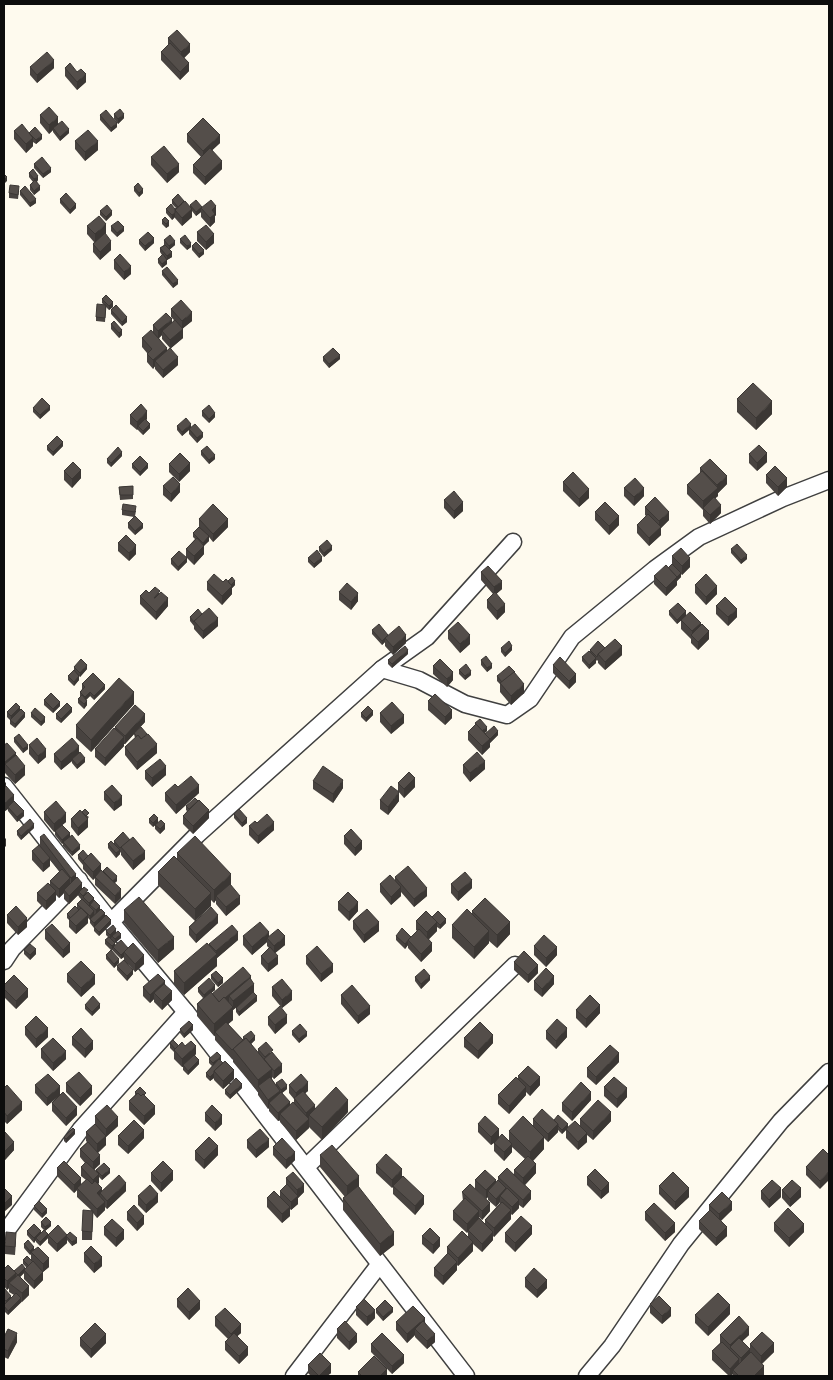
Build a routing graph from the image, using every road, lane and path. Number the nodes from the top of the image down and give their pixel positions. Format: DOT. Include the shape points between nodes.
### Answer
graph roads {
  1 [pos="829,480"];
  2 [pos="513,542"];
  3 [pos="382,669"];
  4 [pos="4,786"];
  5 [pos="79,880"];
  6 [pos="111,922"];
  7 [pos="4,961"];
  8 [pos="515,966"];
  9 [pos="186,1012"];
  10 [pos="829,1072"];
  11 [pos="306,1168"];
  12 [pos="4,1234"];
  13 [pos="379,1265"];
  14 [pos="294,1376"];
  15 [pos="466,1376"];
  16 [pos="586,1376"];
  1 -- 3 [label="street" via="699,536 572,637 530,699 507,715 465,704 419,680"];
  2 -- 3 [label="street" via="427,637"];
  3 -- 6 [label="street" via="197,835"];
  4 -- 5 [label="street"];
  5 -- 6 [label="street"];
  5 -- 7 [label="street"];
  6 -- 9 [label="street"];
  8 -- 11 [label="street"];
  9 -- 11 [label="street"];
  9 -- 12 [label="street" via="81,1129"];
  10 -- 16 [label="street" via="781,1121 680,1244 612,1346"];
  11 -- 13 [label="street"];
  13 -- 14 [label="street"];
  13 -- 15 [label="street"];
}
